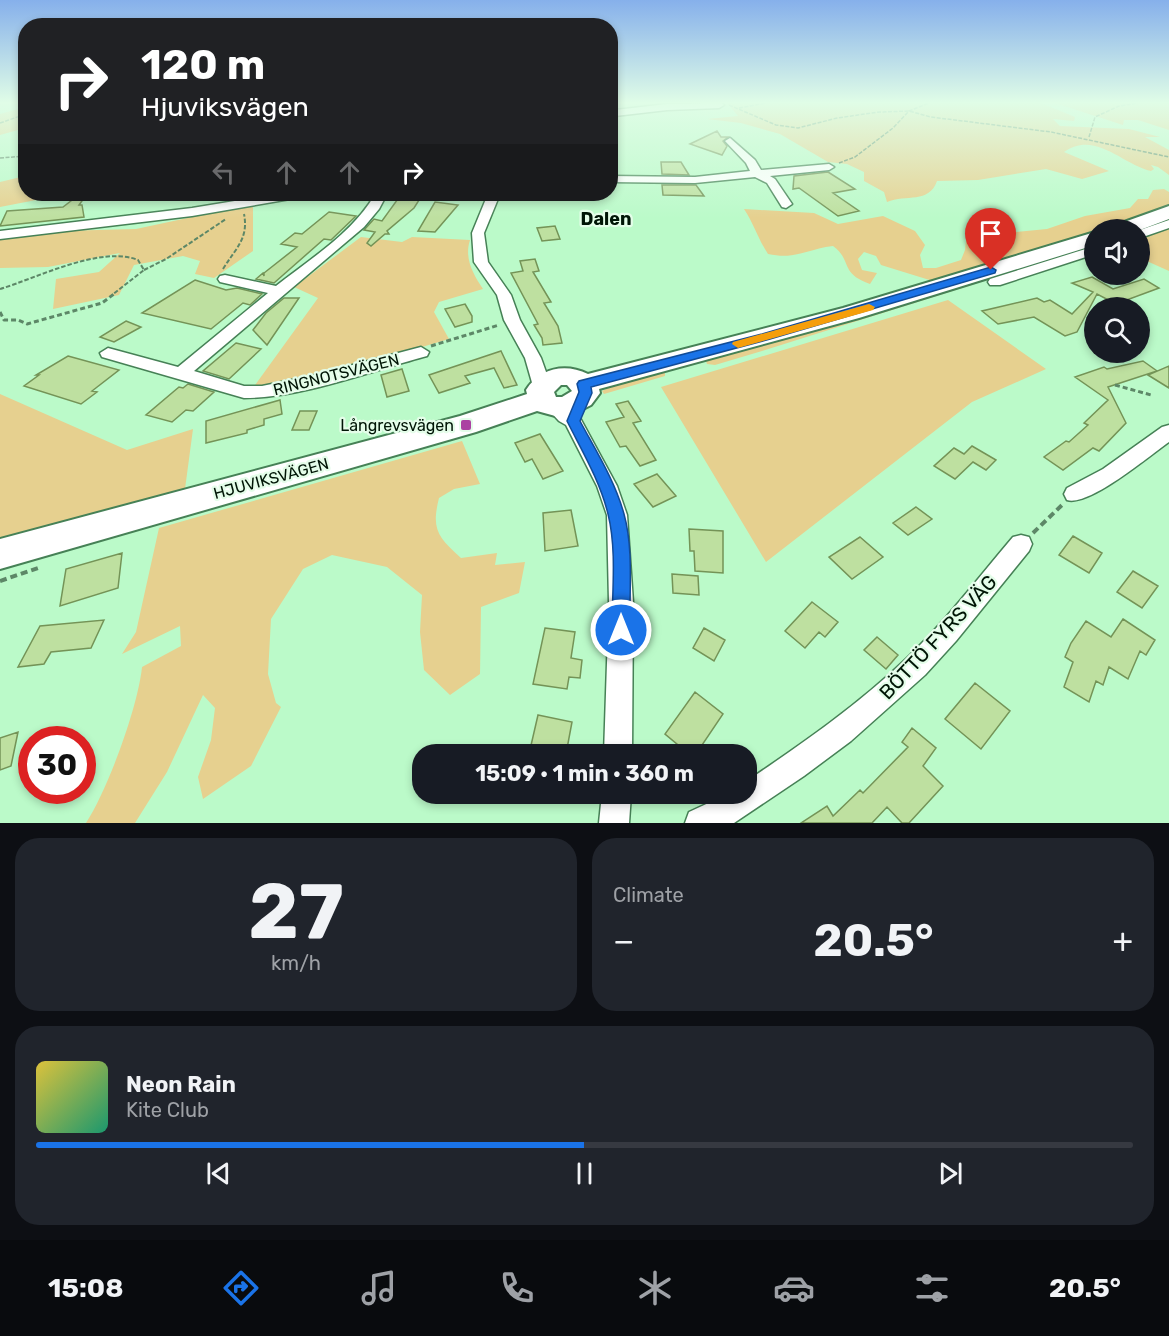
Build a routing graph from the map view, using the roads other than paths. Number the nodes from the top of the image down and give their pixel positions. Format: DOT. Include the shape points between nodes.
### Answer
graph roads {
  1 [pos="730,141"];
  2 [pos="829,166"];
  3 [pos="757,174"];
  4 [pos="618,179"];
  5 [pos="267,201"];
  6 [pos="377,201"];
  7 [pos="491,201"];
  8 [pos="786,204"];
  9 [pos="1169,212"];
  10 [pos="1150,219"];
  11 [pos="1169,224"];
  12 [pos="1150,231"];
  13 [pos="0,235"];
  14 [pos="1084,241"];
  15 [pos="1084,254"];
  16 [pos="225,279"];
  17 [pos="995,282"];
  18 [pos="278,291"];
  19 [pos="421,352"];
  20 [pos="108,353"];
  21 [pos="533,358"];
  22 [pos="181,373"];
  23 [pos="564,396"];
  24 [pos="1169,432"];
  25 [pos="1074,495"];
  26 [pos="1021,544"];
  27 [pos="3,566"];
  28 [pos="618,744"];
  29 [pos="700,823"];
  1 -- 3 [label="street"];
  2 -- 3 [label="street"];
  3 -- 4 [label="street" via="695,180"];
  3 -- 8 [label="street" via="771,181"];
  5 -- 13 [label="street"];
  6 -- 18 [label="street" via="360,224"];
  7 -- 21 [label="street" via="478,233 479,252"];
  9 -- 10 [label="main road"];
  11 -- 12 [label="street"];
  14 -- 23 [label="main road, HJUVIKSVÄGEN"];
  15 -- 17 [label="street"];
  16 -- 18 [label="street"];
  18 -- 22 [label="street"];
  19 -- 22 [label="street, RINGNOTSVÄGEN" via="262,392 244,392"];
  20 -- 22 [label="street, RINGNOTSVÄGEN"];
  21 -- 23 [label="street"];
  21 -- 23 [label="street"];
  23 -- 27 [label="main road, HJUVIKSVÄGEN"];
  23 -- 28 [label="street" via="617,515 621,611"];
  24 -- 25 [label="street"];
  26 -- 29 [label="street, BÖTTÖ FYRS VÄG" via="923,658 854,722 754,793 717,817"];
}
